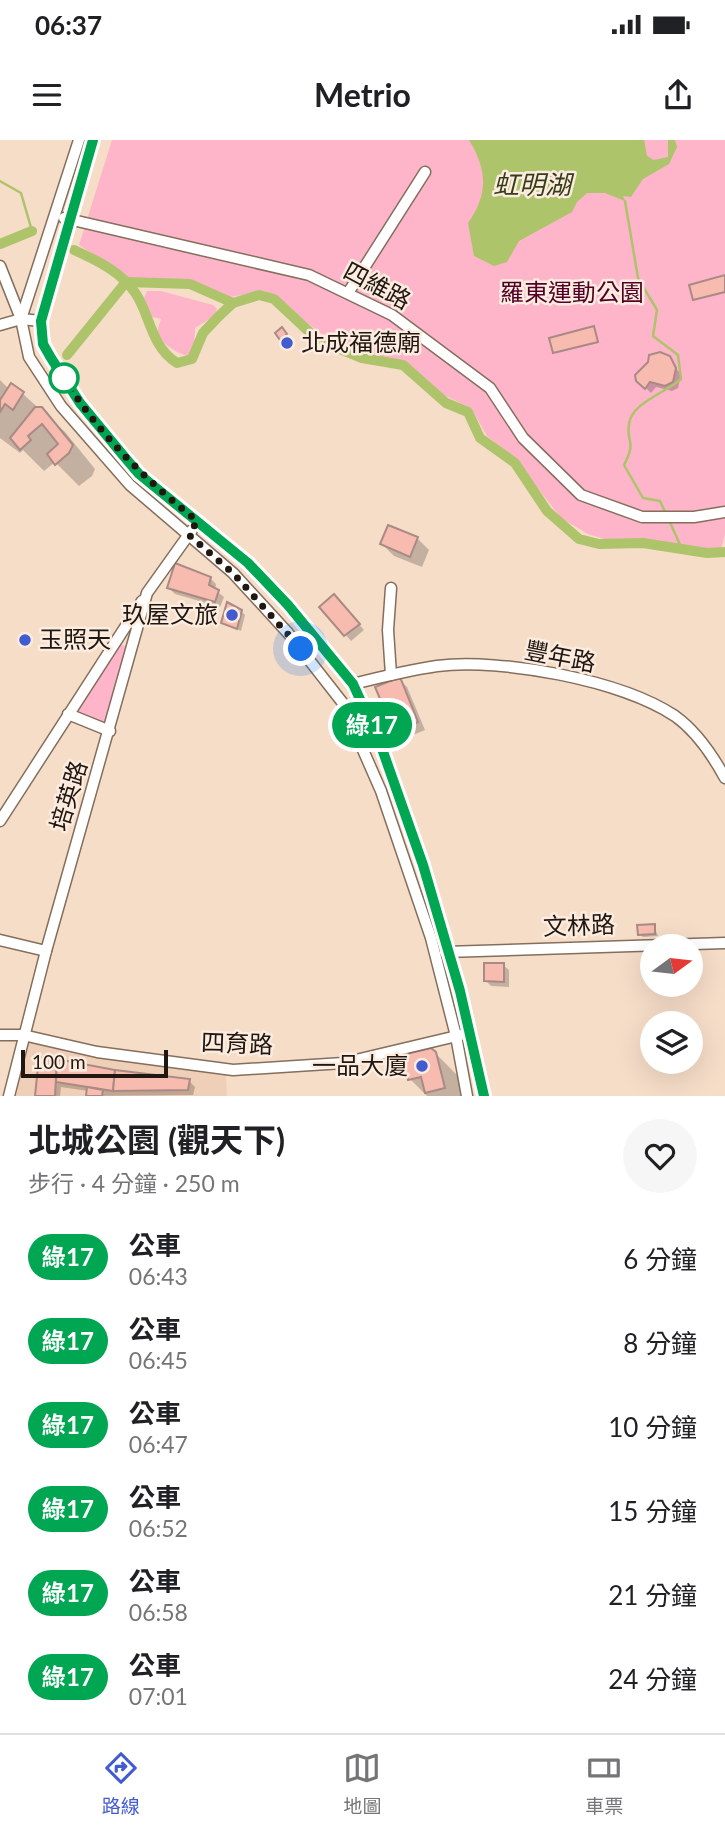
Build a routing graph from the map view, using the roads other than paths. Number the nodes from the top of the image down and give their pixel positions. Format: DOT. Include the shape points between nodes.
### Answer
graph roads {
  1 [pos="79,140"];
  2 [pos="93,140"];
  3 [pos="425,172"];
  4 [pos="55,215"];
  5 [pos="68,219"];
  6 [pos="0,266"];
  7 [pos="348,293"];
  8 [pos="21,320"];
  9 [pos="41,321"];
  10 [pos="0,325"];
  11 [pos="725,512"];
  12 [pos="197,521"];
  13 [pos="189,535"];
  14 [pos="391,588"];
  15 [pos="147,593"];
  16 [pos="391,675"];
  17 [pos="353,684"];
  18 [pos="68,714"];
  19 [pos="110,731"];
  20 [pos="725,778"];
  21 [pos="0,821"];
  22 [pos="0,940"];
  23 [pos="725,943"];
  24 [pos="46,951"];
  25 [pos="449,951"];
  26 [pos="435,954"];
  27 [pos="471,1033"];
  28 [pos="0,1035"];
  29 [pos="23,1035"];
  30 [pos="456,1036"];
  31 [pos="9,1096"];
  32 [pos="467,1096"];
  33 [pos="484,1096"];
  1 -- 4 [label="street"];
  2 -- 5 [label="street"];
  3 -- 7 [label="street"];
  4 -- 5 [label="street, 四維路"];
  4 -- 8 [label="street"];
  5 -- 7 [label="street, 四維路" via="309,275"];
  5 -- 9 [label="street"];
  6 -- 8 [label="street"];
  7 -- 11 [label="street, 四維路" via="392,315 490,388 523,438 581,495 642,517"];
  8 -- 9 [label="street"];
  8 -- 10 [label="street"];
  8 -- 13 [label="street" via="29,357 48,389 130,485"];
  9 -- 12 [label="street" via="43,344 80,403 139,474"];
  12 -- 13 [label="street, 培英路"];
  12 -- 17 [label="street" via="248,563"];
  13 -- 15 [label="street, 培英路"];
  13 -- 26 [label="street" via="233,573 288,633 342,702 381,791"];
  14 -- 16 [label="street"];
  15 -- 18 [label="street"];
  15 -- 19 [label="street, 培英路"];
  16 -- 17 [label="street, 豐年路"];
  16 -- 20 [label="street, 豐年路" via="439,666 482,666 551,672 596,684 657,705 677,718"];
  17 -- 25 [label="street" via="384,754"];
  18 -- 19 [label="street"];
  18 -- 21 [label="street"];
  19 -- 24 [label="street, 培英路"];
  22 -- 24 [label="street"];
  23 -- 25 [label="street, 文林路"];
  24 -- 29 [label="street, 培英路"];
  25 -- 26 [label="street, 文林路"];
  25 -- 27 [label="street"];
  26 -- 30 [label="street"];
  27 -- 30 [label="street, 四育路"];
  27 -- 33 [label="street"];
  28 -- 29 [label="street, 四育路"];
  29 -- 30 [label="street, 四育路" via="97,1052 233,1070 343,1063"];
  29 -- 31 [label="street, 培英路"];
  30 -- 32 [label="street"];
}
